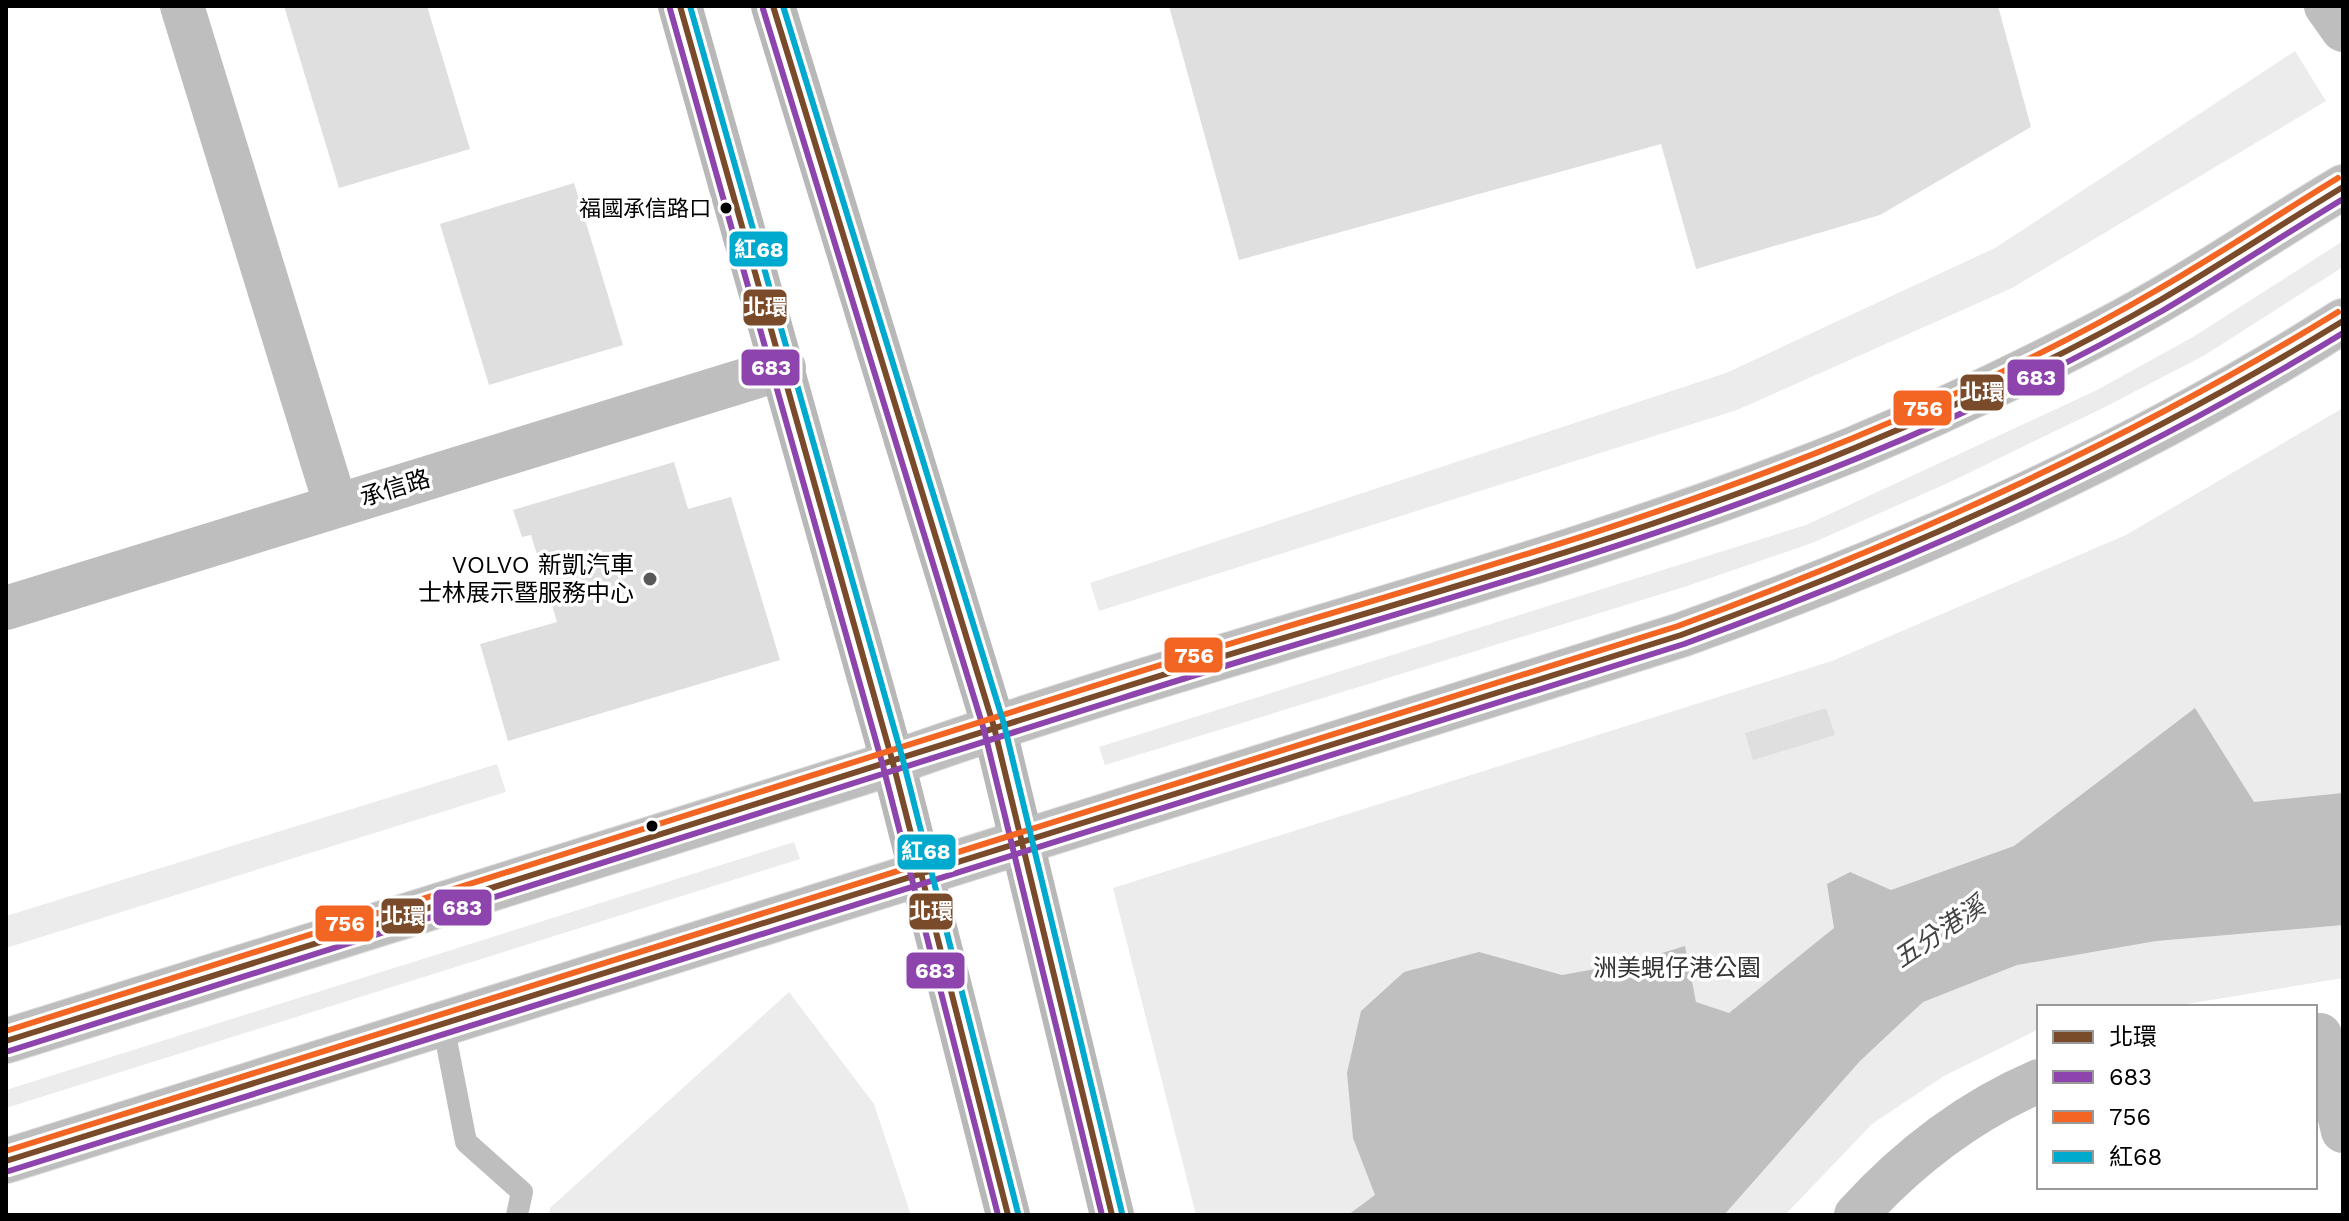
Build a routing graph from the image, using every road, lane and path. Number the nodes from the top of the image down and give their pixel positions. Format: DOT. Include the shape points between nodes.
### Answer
graph roads {
  1 [pos="182,6"];
  2 [pos="680,6"];
  3 [pos="773,6"];
  4 [pos="2326,6"];
  5 [pos="2343,30"];
  6 [pos="2343,187"];
  7 [pos="2343,321"];
  8 [pos="784,368"];
  9 [pos="336,506"];
  10 [pos="6,608"];
  11 [pos="994,727"];
  12 [pos="893,763"];
  13 [pos="1024,841"];
  14 [pos="920,873"];
  15 [pos="443,1024"];
  16 [pos="2326,1034"];
  17 [pos="6,1041"];
  18 [pos="2037,1082"];
  19 [pos="2343,1131"];
  20 [pos="6,1161"];
  21 [pos="517,1215"];
  22 [pos="1008,1215"];
  23 [pos="1112,1215"];
  24 [pos="1856,1215"];
  1 -- 9 [label="main road"];
  2 -- 8 [label="street"];
  3 -- 11 [label="street"];
  4 -- 5 [label="main road"];
  6 -- 11 [label="main road" via="2103,332 1853,448 1585,547"];
  7 -- 13 [label="main road" via="2262,373 2098,462 1819,586 1681,635"];
  8 -- 9 [label="main road, 承信路"];
  8 -- 12 [label="street"];
  9 -- 10 [label="main road, 承信路"];
  11 -- 12 [label="main road"];
  11 -- 13 [label="street"];
  12 -- 14 [label="street"];
  12 -- 17 [label="main road"];
  13 -- 14 [label="main road"];
  13 -- 23 [label="street"];
  14 -- 15 [label="main road"];
  14 -- 22 [label="street"];
  15 -- 20 [label="main road"];
  15 -- 21 [label="lane" via="466,1142 522,1192"];
  16 -- 19 [label="main road"];
  18 -- 24 [label="main road" via="1949,1131 1890,1178"];
}
